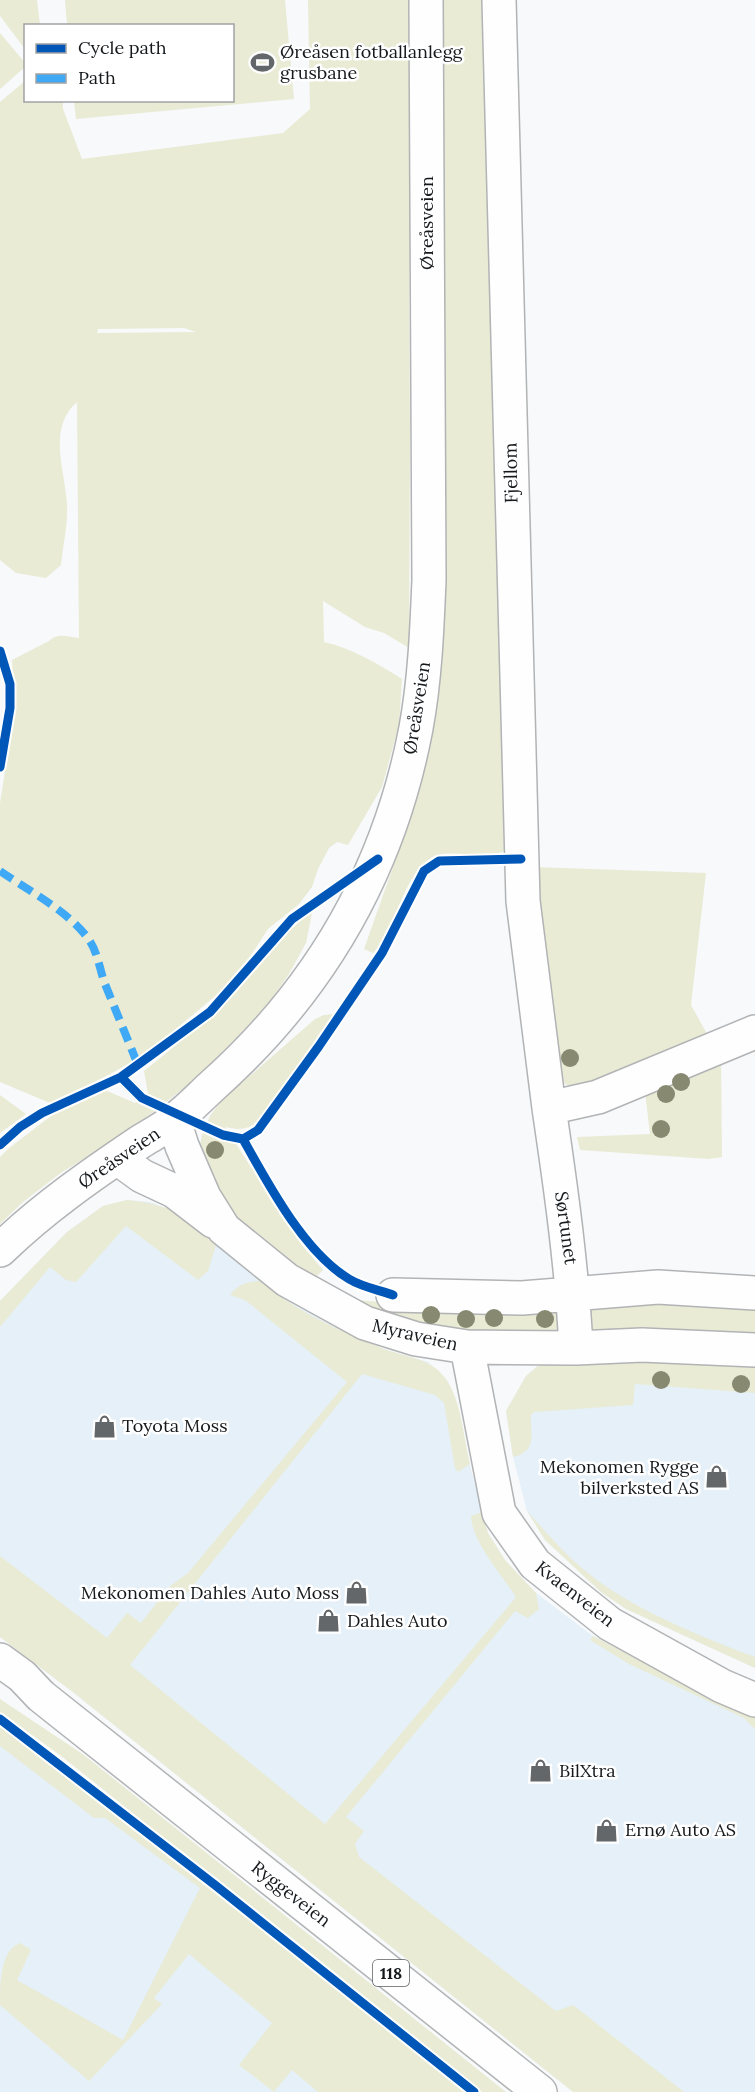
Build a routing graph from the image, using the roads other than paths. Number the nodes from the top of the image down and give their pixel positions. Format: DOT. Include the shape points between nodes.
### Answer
graph roads {
  1 [pos="426,0"];
  2 [pos="499,0"];
  3 [pos="527,945"];
  4 [pos="755,1032"];
  5 [pos="549,1108"];
  6 [pos="174,1121"];
  7 [pos="117,1158"];
  8 [pos="224,1229"];
  9 [pos="0,1250"];
  10 [pos="574,1293"];
  11 [pos="755,1293"];
  12 [pos="393,1295"];
  13 [pos="467,1347"];
  14 [pos="576,1348"];
  15 [pos="755,1350"];
  16 [pos="0,1660"];
  17 [pos="0,1684"];
  18 [pos="41,1696"];
  19 [pos="755,1700"];
  20 [pos="540,2092"];
  1 -- 6 [label="street, Øreåsveien" via="429,579 426,661 416,728 378,859 337,939 263,1037"];
  2 -- 3 [label="street, Fjellom" via="520,836"];
  3 -- 5 [label="street, Sørtunet"];
  4 -- 5 [label="street" via="598,1096"];
  5 -- 10 [label="street, Sørtunet"];
  6 -- 7 [label="street, Øreåsveien"];
  6 -- 8 [label="street, Myraveien" via="204,1197"];
  7 -- 8 [label="street" via="142,1176 174,1191"];
  7 -- 9 [label="street, Øreåsveien" via="43,1210"];
  8 -- 13 [label="street, Myraveien" via="287,1280 365,1323 416,1339"];
  10 -- 11 [label="street, Myraveien" via="658,1287"];
  10 -- 12 [label="street, Myraveien" via="522,1298"];
  10 -- 14 [label="street, Sørtunet"];
  13 -- 14 [label="street, Myraveien"];
  13 -- 19 [label="street, Kvaenveien" via="499,1513 535,1564 610,1624"];
  14 -- 15 [label="street, Myraveien"];
  16 -- 18 [label="street, Ryggeveien / 118"];
  17 -- 18 [label="street, Ryggeveien / 118"];
  18 -- 20 [label="street, Ryggeveien / 118"];
}
